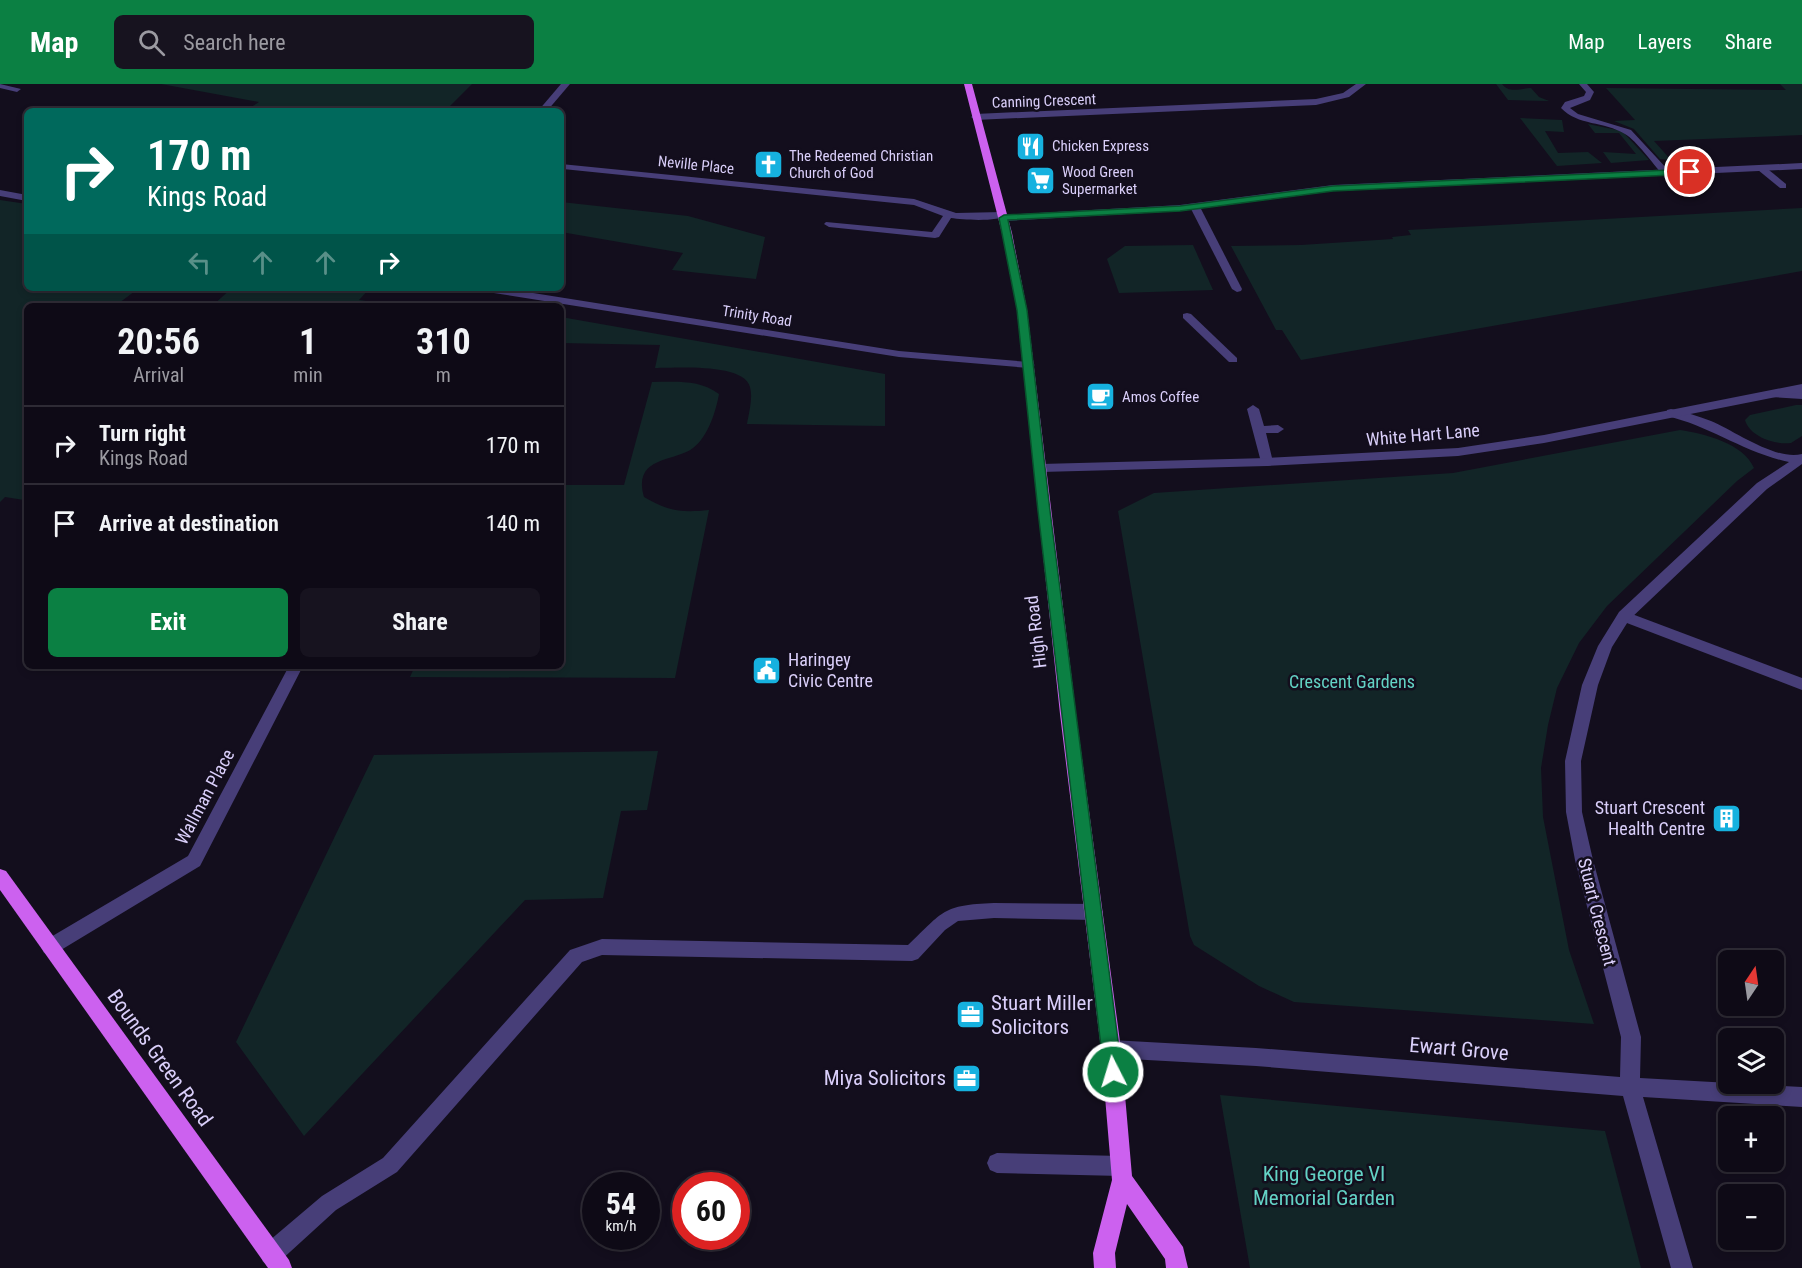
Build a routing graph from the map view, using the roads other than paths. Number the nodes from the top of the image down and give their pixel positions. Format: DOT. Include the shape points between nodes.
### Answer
graph roads {
  1 [pos="566,84"];
  2 [pos="968,84"];
  3 [pos="1362,84"];
  4 [pos="1583,84"];
  5 [pos="0,86"];
  6 [pos="17,89"];
  7 [pos="545,108"];
  8 [pos="975,117"];
  9 [pos="564,166"];
  10 [pos="1802,166"];
  11 [pos="1761,168"];
  12 [pos="1666,173"];
  13 [pos="1783,186"];
  14 [pos="0,193"];
  15 [pos="24,197"];
  16 [pos="1195,207"];
  17 [pos="949,214"];
  18 [pos="1003,217"];
  19 [pos="829,224"];
  20 [pos="1237,289"];
  21 [pos="500,291"];
  22 [pos="1187,316"];
  23 [pos="1233,360"];
  24 [pos="1029,365"];
  25 [pos="1802,388"];
  26 [pos="1775,393"];
  27 [pos="1802,396"];
  28 [pos="1715,405"];
  29 [pos="1253,409"];
  30 [pos="1671,413"];
  31 [pos="1714,426"];
  32 [pos="1278,429"];
  33 [pos="1260,430"];
  34 [pos="1764,452"];
  35 [pos="1801,459"];
  36 [pos="1268,462"];
  37 [pos="1041,468"];
  38 [pos="1776,475"];
  39 [pos="1624,616"];
  40 [pos="294,669"];
  41 [pos="1802,684"];
  42 [pos="0,876"];
  43 [pos="1094,912"];
  44 [pos="50,947"];
  45 [pos="1112,1049"];
  46 [pos="1630,1087"];
  47 [pos="1802,1097"];
  48 [pos="997,1163"];
  49 [pos="1121,1173"];
  50 [pos="276,1261"];
  51 [pos="1106,1268"];
  52 [pos="1177,1268"];
  53 [pos="1682,1268"];
  1 -- 7 [label="street"];
  2 -- 8 [label="main road, High Road"];
  3 -- 8 [label="street, Canning Crescent" via="1346,95 1316,102"];
  4 -- 12 [label="street" via="1590,92 1587,98 1565,108 1575,116 1628,132"];
  5 -- 6 [label="street"];
  8 -- 18 [label="main road, High Road"];
  9 -- 17 [label="street, Neville Place" via="927,203"];
  10 -- 11 [label="street, Neville Place"];
  11 -- 12 [label="street, Neville Place"];
  11 -- 13 [label="street"];
  12 -- 16 [label="street, Neville Place" via="1333,188"];
  14 -- 15 [label="street"];
  16 -- 18 [label="street, Neville Place"];
  16 -- 20 [label="street"];
  17 -- 18 [label="street, Neville Place"];
  17 -- 19 [label="street" via="935,235"];
  18 -- 24 [label="main road, High Road"];
  21 -- 24 [label="street, Trinity Road" via="899,354"];
  22 -- 23 [label="street"];
  24 -- 37 [label="main road, High Road"];
  25 -- 26 [label="street, White Hart Lane"];
  26 -- 27 [label="street"];
  26 -- 28 [label="street, White Hart Lane"];
  28 -- 30 [label="street, White Hart Lane"];
  28 -- 31 [label="street" via="1709,415"];
  29 -- 33 [label="street"];
  30 -- 31 [label="street"];
  30 -- 36 [label="street, White Hart Lane" via="1458,452"];
  31 -- 34 [label="street"];
  32 -- 33 [label="street"];
  33 -- 36 [label="street"];
  34 -- 35 [label="street"];
  34 -- 38 [label="street"];
  35 -- 38 [label="street, Stuart Crescent"];
  36 -- 37 [label="street, White Hart Lane"];
  37 -- 43 [label="main road, High Road"];
  38 -- 39 [label="street, Stuart Crescent"];
  39 -- 41 [label="street"];
  39 -- 46 [label="street, Stuart Crescent" via="1605,646 1590,685 1573,761 1574,812 1580,841 1631,1037"];
  40 -- 44 [label="street, Wallman Place" via="194,861"];
  42 -- 44 [label="main road, Bounds Green Road"];
  43 -- 45 [label="main road, High Road"];
  43 -- 50 [label="street" via="979,910 950,915 912,953 602,947 576,956 390,1164 329,1203"];
  44 -- 50 [label="main road, Bounds Green Road"];
  45 -- 46 [label="street, Ewart Grove"];
  45 -- 49 [label="main road, High Road"];
  46 -- 47 [label="street, Ewart Grove"];
  46 -- 53 [label="street, Stuart Crescent"];
  48 -- 49 [label="street"];
  49 -- 51 [label="main road, High Road" via="1104,1253"];
  49 -- 52 [label="main road" via="1175,1255"];
}
